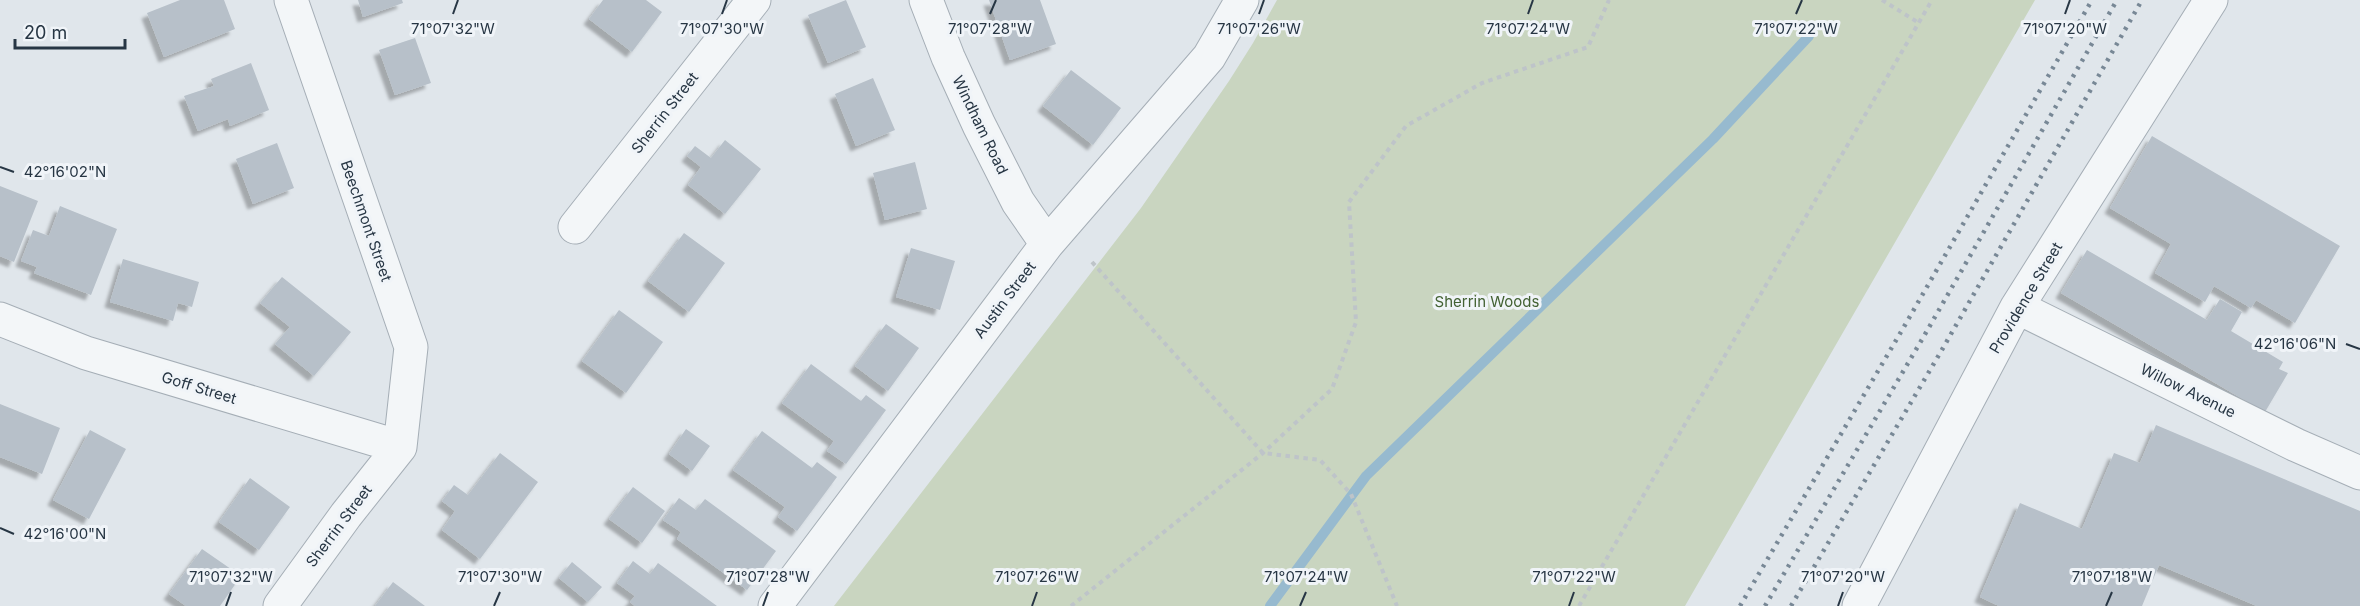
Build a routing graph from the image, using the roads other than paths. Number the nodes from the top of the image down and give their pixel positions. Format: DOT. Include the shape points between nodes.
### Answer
graph roads {
  1 [pos="291,0"];
  2 [pos="754,0"];
  3 [pos="926,0"];
  4 [pos="1242,0"];
  5 [pos="2211,0"];
  6 [pos="575,227"];
  7 [pos="1047,244"];
  8 [pos="2017,307"];
  9 [pos="0,319"];
  10 [pos="400,447"];
  11 [pos="2360,473"];
  12 [pos="280,606"];
  13 [pos="775,606"];
  14 [pos="1859,606"];
  1 -- 10 [label="street, Beechmont Street" via="411,347"];
  2 -- 6 [label="street, Sherrin Street"];
  3 -- 7 [label="street, Windham Road" via="979,125 1018,202"];
  4 -- 7 [label="street, Austin Street" via="1209,57"];
  5 -- 8 [label="street, Providence Street"];
  7 -- 13 [label="street, Austin Street"];
  8 -- 11 [label="street, Willow Avenue"];
  8 -- 14 [label="street, Providence Street"];
  9 -- 10 [label="street, Goff Street" via="86,353"];
  10 -- 12 [label="street, Sherrin Street"];
}
